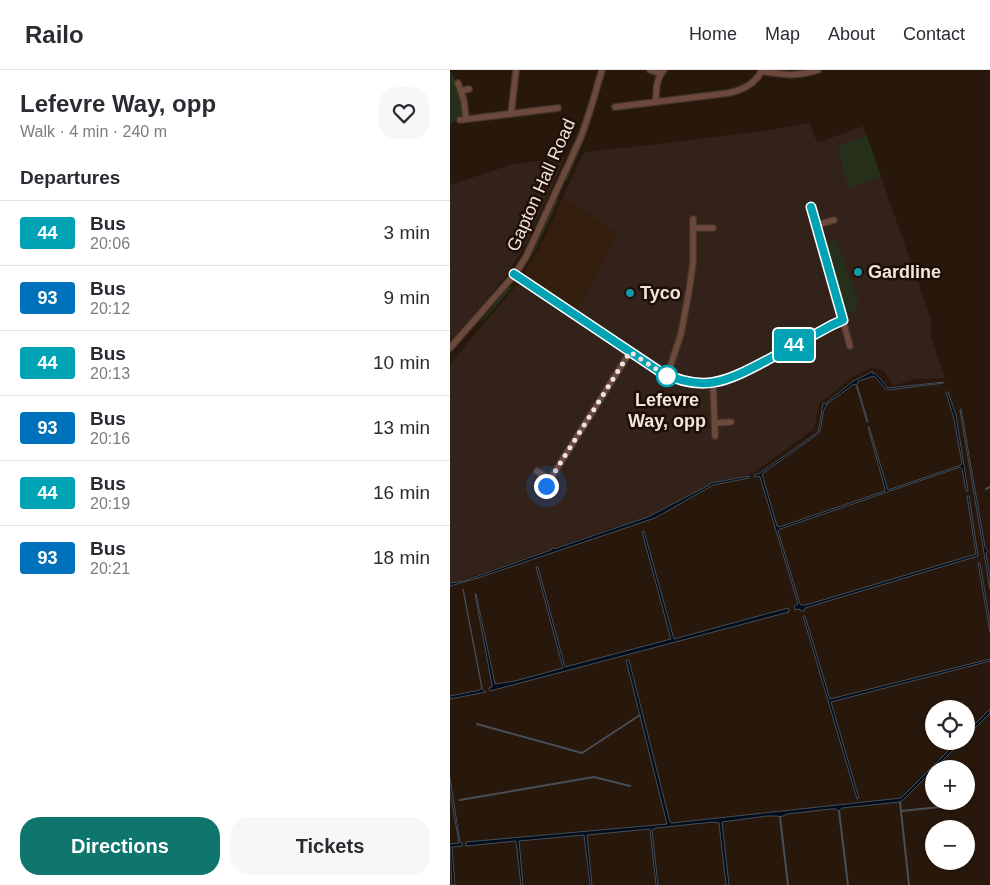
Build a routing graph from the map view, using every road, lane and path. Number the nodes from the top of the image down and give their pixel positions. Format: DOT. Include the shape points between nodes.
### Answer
graph roads {
  1 [pos="516,70"];
  2 [pos="602,70"];
  3 [pos="650,70"];
  4 [pos="818,70"];
  5 [pos="762,71"];
  6 [pos="663,72"];
  7 [pos="458,83"];
  8 [pos="469,89"];
  9 [pos="461,91"];
  10 [pos="656,102"];
  11 [pos="615,107"];
  12 [pos="558,108"];
  13 [pos="511,114"];
  14 [pos="811,207"];
  15 [pos="693,219"];
  16 [pos="834,220"];
  17 [pos="817,225"];
  18 [pos="693,228"];
  19 [pos="713,228"];
  20 [pos="514,274"];
  21 [pos="843,320"];
  22 [pos="850,346"];
  23 [pos="450,347"];
  24 [pos="630,352"];
  25 [pos="667,376"];
  26 [pos="713,383"];
  27 [pos="730,422"];
  28 [pos="715,423"];
  29 [pos="715,436"];
  30 [pos="537,471"];
  31 [pos="549,479"];
  32 [pos="546,486"];
  1 -- 13 [label="street"];
  2 -- 20 [label="street, Gapton Hall Road" via="580,139 526,257"];
  3 -- 6 [label="street"];
  4 -- 5 [label="street" via="787,76"];
  5 -- 10 [label="street" via="739,91"];
  6 -- 10 [label="street" via="656,86"];
  7 -- 9 [label="street"];
  8 -- 9 [label="street"];
  9 -- 13 [label="street" via="463,119"];
  10 -- 11 [label="street"];
  12 -- 13 [label="street"];
  14 -- 17 [label="street"];
  15 -- 18 [label="street"];
  16 -- 17 [label="street"];
  17 -- 21 [label="street"];
  18 -- 19 [label="street"];
  18 -- 25 [label="street" via="692,263 682,334"];
  20 -- 23 [label="street, Gapton Hall Road"];
  20 -- 24 [label="street"];
  21 -- 22 [label="street"];
  21 -- 26 [label="street" via="738,376"];
  24 -- 25 [label="street"];
  24 -- 31 [label="street"];
  25 -- 26 [label="street" via="696,383"];
  26 -- 28 [label="street"];
  27 -- 28 [label="street"];
  28 -- 29 [label="street"];
  30 -- 31 [label="street"];
  31 -- 32 [label="street"];
}
